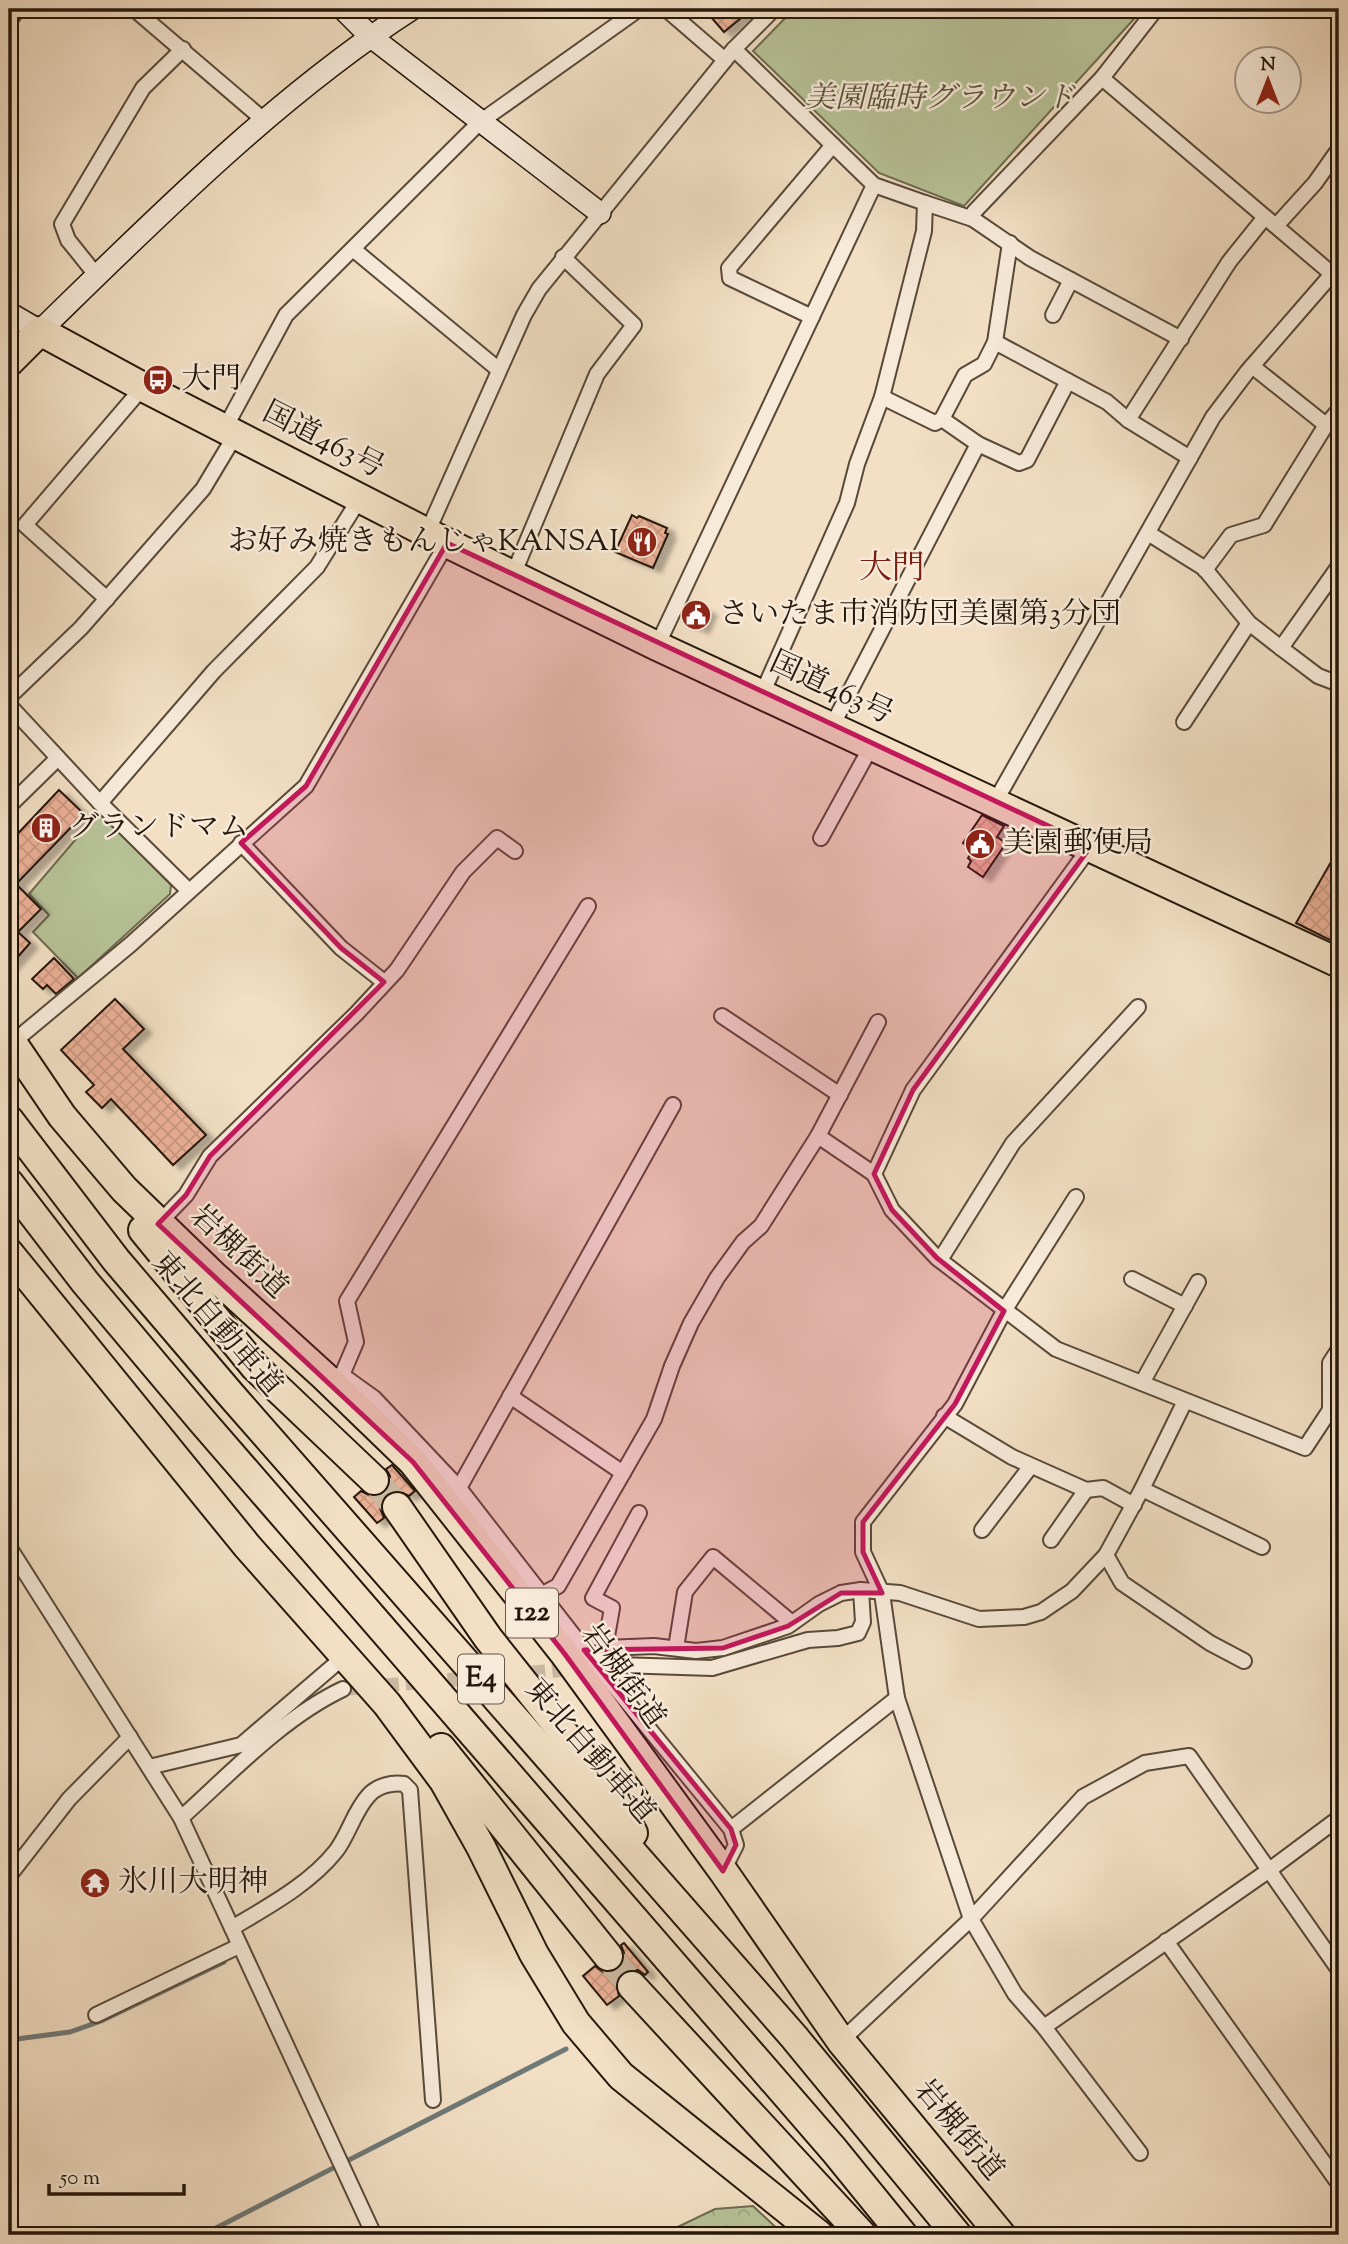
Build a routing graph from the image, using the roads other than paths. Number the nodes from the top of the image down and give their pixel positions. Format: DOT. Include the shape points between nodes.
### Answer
graph roads {
  1 [pos="18,9"];
  2 [pos="134,9"];
  3 [pos="342,9"];
  4 [pos="412,9"];
  5 [pos="639,9"];
  6 [pos="666,9"];
  7 [pos="774,9"];
  8 [pos="1156,9"];
  9 [pos="9,21"];
  10 [pos="370,36"];
  11 [pos="183,49"];
  12 [pos="729,55"];
  13 [pos="1102,78"];
  14 [pos="265,121"];
  15 [pos="480,122"];
  16 [pos="833,145"];
  17 [pos="1339,149"];
  18 [pos="874,185"];
  19 [pos="925,203"];
  20 [pos="600,213"];
  21 [pos="973,219"];
  22 [pos="1270,222"];
  23 [pos="1010,243"];
  24 [pos="353,248"];
  25 [pos="563,257"];
  26 [pos="1335,270"];
  27 [pos="97,276"];
  28 [pos="1071,280"];
  29 [pos="9,313"];
  30 [pos="1053,315"];
  31 [pos="812,317"];
  32 [pos="40,331"];
  33 [pos="1181,338"];
  34 [pos="995,341"];
  35 [pos="9,362"];
  36 [pos="1252,366"];
  37 [pos="499,370"];
  38 [pos="1068,381"];
  39 [pos="143,387"];
  40 [pos="882,397"];
  41 [pos="1339,410"];
  42 [pos="942,419"];
  43 [pos="1128,420"];
  44 [pos="1326,425"];
  45 [pos="230,431"];
  46 [pos="978,444"];
  47 [pos="1190,458"];
  48 [pos="360,498"];
  49 [pos="1148,533"];
  50 [pos="437,538"];
  51 [pos="1339,566"];
  52 [pos="1205,570"];
  53 [pos="513,575"];
  54 [pos="107,599"];
  55 [pos="1249,623"];
  56 [pos="657,646"];
  57 [pos="1281,648"];
  58 [pos="1339,684"];
  59 [pos="762,694"];
  60 [pos="9,697"];
  61 [pos="9,705"];
  62 [pos="1184,722"];
  63 [pos="832,726"];
  64 [pos="872,745"];
  65 [pos="58,758"];
  66 [pos="995,802"];
  67 [pos="100,803"];
  68 [pos="9,806"];
  69 [pos="821,838"];
  70 [pos="241,844"];
  71 [pos="1091,846"];
  72 [pos="515,851"];
  73 [pos="189,891"];
  74 [pos="588,906"];
  75 [pos="1339,963"];
  76 [pos="384,982"];
  77 [pos="1138,1007"];
  78 [pos="722,1016"];
  79 [pos="878,1022"];
  80 [pos="10,1041"];
  81 [pos="840,1095"];
  82 [pos="673,1105"];
  83 [pos="9,1120"];
  84 [pos="818,1136"];
  85 [pos="874,1174"];
  86 [pos="9,1183"];
  87 [pos="124,1189"];
  88 [pos="1076,1197"];
  89 [pos="158,1224"];
  90 [pos="9,1253"];
  91 [pos="940,1261"];
  92 [pos="1132,1279"];
  93 [pos="1198,1282"];
  94 [pos="1185,1306"];
  95 [pos="1004,1311"];
  96 [pos="1339,1349"];
  97 [pos="333,1375"];
  98 [pos="1142,1383"];
  99 [pos="510,1396"];
  100 [pos="1185,1401"];
  101 [pos="944,1416"];
  102 [pos="1031,1466"];
  103 [pos="623,1473"];
  104 [pos="374,1480"];
  105 [pos="459,1488"];
  106 [pos="1142,1489"];
  107 [pos="1086,1490"];
  108 [pos="1134,1505"];
  109 [pos="397,1507"];
  110 [pos="639,1513"];
  111 [pos="982,1530"];
  112 [pos="1051,1540"];
  113 [pos="9,1547"];
  114 [pos="1262,1548"];
  115 [pos="1106,1555"];
  116 [pos="861,1590"];
  117 [pos="882,1593"];
  118 [pos="541,1595"];
  119 [pos="792,1623"];
  120 [pos="605,1648"];
  121 [pos="676,1648"];
  122 [pos="346,1655"];
  123 [pos="591,1658"];
  124 [pos="1244,1661"];
  125 [pos="619,1665"];
  126 [pos="343,1689"];
  127 [pos="897,1698"];
  128 [pos="387,1704"];
  129 [pos="130,1737"];
  130 [pos="149,1767"];
  131 [pos="181,1818"];
  132 [pos="1339,1818"];
  133 [pos="731,1829"];
  134 [pos="723,1871"];
  135 [pos="1268,1871"];
  136 [pos="9,1876"];
  137 [pos="664,1888"];
  138 [pos="971,1919"];
  139 [pos="232,1928"];
  140 [pos="1166,1941"];
  141 [pos="239,1946"];
  142 [pos="608,1956"];
  143 [pos="1339,1970"];
  144 [pos="632,1986"];
  145 [pos="96,2015"];
  146 [pos="1044,2028"];
  147 [pos="841,2041"];
  148 [pos="433,2100"];
  149 [pos="1140,2152"];
  150 [pos="1339,2184"];
  151 [pos="374,2235"];
  152 [pos="819,2235"];
  153 [pos="862,2235"];
  154 [pos="903,2235"];
  155 [pos="957,2235"];
  156 [pos="1001,2235"];
  1 -- 9 [label="street"];
  2 -- 11 [label="street"];
  3 -- 10 [label="street"];
  4 -- 10 [label="street"];
  5 -- 15 [label="street"];
  6 -- 12 [label="street"];
  7 -- 12 [label="street"];
  8 -- 13 [label="street"];
  10 -- 14 [label="street"];
  10 -- 15 [label="street"];
  11 -- 14 [label="street"];
  11 -- 27 [label="street" via="143,88 62,224 68,240"];
  12 -- 16 [label="street"];
  12 -- 20 [label="street"];
  13 -- 21 [label="street" via="974,212"];
  13 -- 22 [label="street"];
  14 -- 27 [label="street"];
  15 -- 20 [label="street"];
  15 -- 24 [label="street"];
  16 -- 18 [label="street"];
  16 -- 31 [label="street" via="729,268 730,278"];
  17 -- 22 [label="street" via="1315,183"];
  18 -- 19 [label="street"];
  18 -- 31 [label="street"];
  19 -- 21 [label="street"];
  19 -- 40 [label="street" via="924,231"];
  20 -- 25 [label="street"];
  21 -- 23 [label="street"];
  22 -- 26 [label="street"];
  22 -- 33 [label="street" via="1229,262"];
  23 -- 28 [label="street"];
  23 -- 34 [label="street"];
  24 -- 37 [label="street"];
  24 -- 45 [label="street" via="286,315"];
  25 -- 37 [label="street" via="534,298"];
  25 -- 53 [label="street" via="634,325 597,374"];
  26 -- 36 [label="street"];
  27 -- 32 [label="street"];
  28 -- 30 [label="street"];
  28 -- 33 [label="street"];
  29 -- 32 [label="street"];
  31 -- 56 [label="street"];
  32 -- 35 [label="highway"];
  32 -- 39 [label="highway, 国道463号"];
  33 -- 43 [label="street"];
  34 -- 38 [label="street"];
  34 -- 42 [label="street" via="984,364 965,375"];
  36 -- 44 [label="street"];
  36 -- 47 [label="street" via="1213,417"];
  37 -- 50 [label="street"];
  38 -- 43 [label="street" via="1107,402"];
  38 -- 46 [label="street" via="1027,460 1019,463"];
  39 -- 45 [label="highway, 国道463号"];
  39 -- 54 [label="street" via="25,525"];
  40 -- 42 [label="street" via="935,423"];
  40 -- 59 [label="street" via="838,525"];
  41 -- 44 [label="street"];
  42 -- 46 [label="street"];
  43 -- 47 [label="street"];
  44 -- 52 [label="street" via="1264,525 1231,536"];
  45 -- 48 [label="highway, 国道463号"];
  45 -- 54 [label="street" via="203,489"];
  46 -- 63 [label="street"];
  47 -- 49 [label="street"];
  48 -- 50 [label="highway, 国道463号"];
  48 -- 67 [label="street" via="317,567 214,671"];
  49 -- 52 [label="street"];
  49 -- 66 [label="street"];
  50 -- 53 [label="highway, 国道463号"];
  50 -- 70 [label="street" via="306,786"];
  51 -- 57 [label="street"];
  52 -- 55 [label="street"];
  53 -- 56 [label="highway, 国道463号"];
  54 -- 60 [label="street"];
  55 -- 57 [label="street"];
  55 -- 62 [label="street"];
  56 -- 59 [label="highway, 国道463号"];
  57 -- 58 [label="street" via="1318,676"];
  59 -- 63 [label="highway, 国道463号"];
  61 -- 65 [label="street"];
  63 -- 64 [label="highway, 国道463号"];
  64 -- 66 [label="highway, 国道463号"];
  64 -- 69 [label="street"];
  65 -- 67 [label="street"];
  65 -- 68 [label="street"];
  66 -- 71 [label="highway, 国道463号"];
  67 -- 73 [label="street"];
  70 -- 73 [label="street"];
  70 -- 76 [label="street" via="341,948"];
  71 -- 75 [label="highway, 国道463号"];
  71 -- 85 [label="street" via="913,1090"];
  72 -- 76 [label="street" via="497,838 463,872 397,970"];
  73 -- 80 [label="street"];
  74 -- 97 [label="street" via="347,1301 356,1342"];
  76 -- 89 [label="street" via="210,1156 186,1195"];
  77 -- 91 [label="street" via="1013,1143"];
  78 -- 81 [label="street"];
  79 -- 81 [label="street"];
  80 -- 87 [label="highway, 岩槻街道 / 122" via="62,1116"];
  81 -- 84 [label="street"];
  82 -- 99 [label="street"];
  83 -- 137 [label="highway, 東北自動車道 / E4" via="116,1260 213,1374"];
  84 -- 85 [label="street"];
  84 -- 103 [label="street" via="761,1226 717,1278 672,1366 654,1419"];
  85 -- 91 [label="street" via="892,1210"];
  86 -- 154 [label="highway, E4" via="193,1410"];
  87 -- 89 [label="highway, 岩槻街道 / 122"];
  87 -- 104 [label="highway" via="144,1231 255,1367"];
  88 -- 95 [label="street"];
  89 -- 97 [label="highway, 岩槻街道 / 122"];
  90 -- 122 [label="highway" via="247,1546"];
  91 -- 95 [label="street"];
  92 -- 94 [label="street"];
  93 -- 94 [label="street"];
  94 -- 98 [label="street"];
  95 -- 98 [label="street" via="1056,1349"];
  95 -- 101 [label="street" via="955,1404"];
  96 -- 100 [label="street" via="1330,1363 1330,1410 1305,1448"];
  97 -- 105 [label="street" via="374,1398"];
  97 -- 134 [label="highway, 岩槻街道 / 122" via="413,1462 564,1653"];
  98 -- 100 [label="street"];
  99 -- 103 [label="street"];
  99 -- 105 [label="street"];
  100 -- 106 [label="street"];
  101 -- 102 [label="street"];
  101 -- 117 [label="street" via="863,1522 863,1552"];
  102 -- 107 [label="street"];
  102 -- 111 [label="street"];
  103 -- 118 [label="street" via="558,1586"];
  105 -- 118 [label="street"];
  106 -- 108 [label="street"];
  106 -- 114 [label="street"];
  107 -- 108 [label="street" via="1104,1488"];
  107 -- 112 [label="street"];
  108 -- 115 [label="street"];
  109 -- 137 [label="highway" via="488,1638 608,1789"];
  110 -- 120 [label="street" via="593,1598 612,1608"];
  113 -- 129 [label="street"];
  115 -- 117 [label="street" via="1064,1597 1024,1617 979,1619 900,1593"];
  115 -- 124 [label="street" via="1122,1583"];
  116 -- 117 [label="street"];
  116 -- 119 [label="street" via="841,1593"];
  116 -- 125 [label="street" via="863,1622 858,1633 808,1640 712,1668"];
  117 -- 127 [label="street"];
  118 -- 123 [label="street"];
  119 -- 121 [label="street" via="723,1648"];
  119 -- 121 [label="street" via="713,1557 685,1591"];
  120 -- 121 [label="street"];
  120 -- 123 [label="street"];
  122 -- 128 [label="highway"];
  122 -- 130 [label="street" via="241,1745"];
  123 -- 133 [label="street"];
  126 -- 131 [label="street" via="273,1735"];
  127 -- 133 [label="street"];
  127 -- 138 [label="street"];
  128 -- 142 [label="highway" via="421,1722"];
  128 -- 152 [label="highway" via="444,1781 534,1954 576,2023 621,2076"];
  129 -- 130 [label="street"];
  129 -- 136 [label="street" via="69,1799"];
  130 -- 131 [label="street"];
  131 -- 139 [label="street"];
  132 -- 135 [label="street"];
  133 -- 134 [label="street" via="736,1845"];
  134 -- 147 [label="highway, 岩槻街道 / 122"];
  135 -- 138 [label="street" via="1189,1756 1145,1763 1083,1797"];
  135 -- 140 [label="street"];
  135 -- 143 [label="street"];
  137 -- 155 [label="highway, 東北自動車道 / E4"];
  138 -- 146 [label="street" via="1015,1994"];
  138 -- 147 [label="street"];
  139 -- 141 [label="street"];
  139 -- 148 [label="street" via="298,1885 335,1852 370,1793 386,1785 404,1784 410,1790"];
  140 -- 146 [label="street"];
  140 -- 150 [label="street"];
  141 -- 145 [label="street"];
  141 -- 151 [label="street"];
  144 -- 153 [label="highway"];
  146 -- 149 [label="street"];
  147 -- 156 [label="highway, 岩槻街道 / 122"];
}
